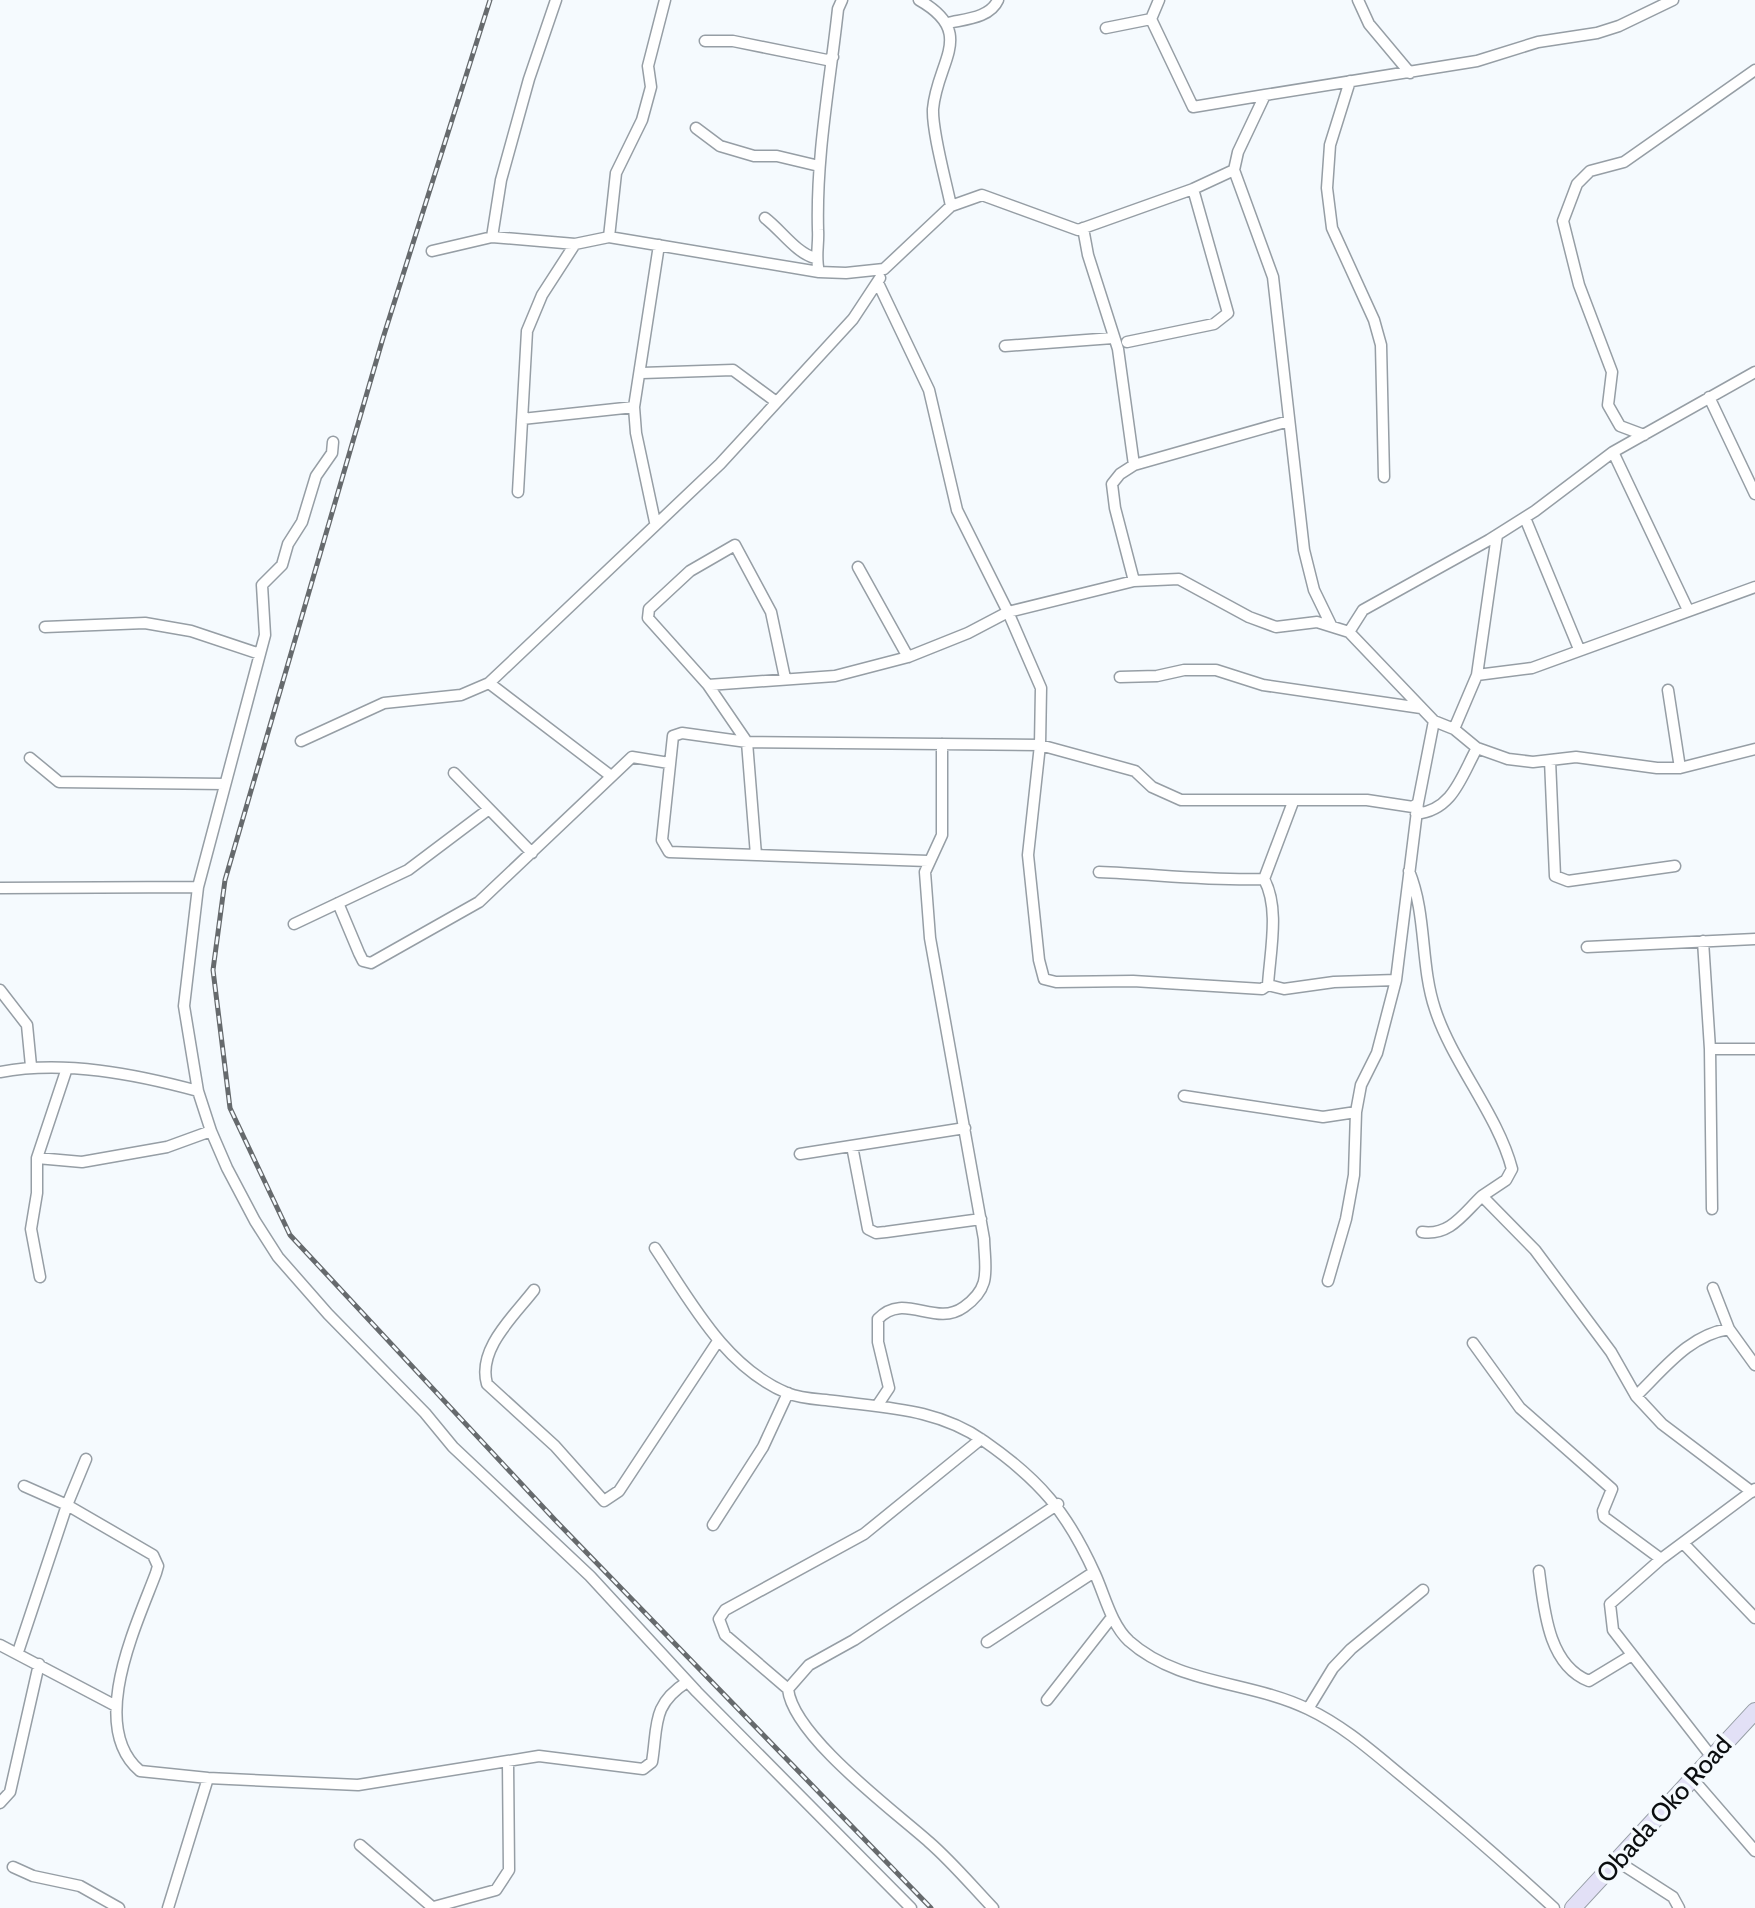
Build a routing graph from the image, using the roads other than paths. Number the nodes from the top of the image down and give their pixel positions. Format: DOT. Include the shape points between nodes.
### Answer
graph roads {
  1 [pos="556,0"];
  2 [pos="665,0"];
  3 [pos="842,0"];
  4 [pos="919,0"];
  5 [pos="998,0"];
  6 [pos="1159,0"];
  7 [pos="1358,0"];
  8 [pos="1673,0"];
  9 [pos="1151,19"];
  10 [pos="948,23"];
  11 [pos="1106,28"];
  12 [pos="705,41"];
  13 [pos="833,57"];
  14 [pos="1755,70"];
  15 [pos="1410,73"];
  16 [pos="1350,81"];
  17 [pos="1265,95"];
  18 [pos="696,128"];
  19 [pos="818,166"];
  20 [pos="1234,170"];
  21 [pos="1193,189"];
  22 [pos="951,206"];
  23 [pos="765,218"];
  24 [pos="1083,228"];
  25 [pos="492,237"];
  26 [pos="609,237"];
  27 [pos="575,244"];
  28 [pos="659,245"];
  29 [pos="432,251"];
  30 [pos="815,258"];
  31 [pos="884,269"];
  32 [pos="819,272"];
  33 [pos="878,283"];
  34 [pos="1113,338"];
  35 [pos="1127,342"];
  36 [pos="1004,346"];
  37 [pos="1755,372"];
  38 [pos="642,373"];
  39 [pos="1709,397"];
  40 [pos="775,401"];
  41 [pos="634,407"];
  42 [pos="522,419"];
  43 [pos="1289,421"];
  44 [pos="1644,435"];
  45 [pos="334,442"];
  46 [pos="1613,452"];
  47 [pos="1133,465"];
  48 [pos="1384,477"];
  49 [pos="518,492"];
  50 [pos="1755,495"];
  51 [pos="1525,518"];
  52 [pos="655,522"];
  53 [pos="1497,535"];
  54 [pos="859,567"];
  55 [pos="1135,581"];
  56 [pos="1755,587"];
  57 [pos="1688,610"];
  58 [pos="1008,612"];
  59 [pos="1331,625"];
  60 [pos="45,627"];
  61 [pos="1349,632"];
  62 [pos="1579,649"];
  63 [pos="260,654"];
  64 [pos="908,657"];
  65 [pos="1476,676"];
  66 [pos="1121,677"];
  67 [pos="785,678"];
  68 [pos="489,683"];
  69 [pos="708,685"];
  70 [pos="1668,690"];
  71 [pos="1421,708"];
  72 [pos="1434,721"];
  73 [pos="1454,729"];
  74 [pos="301,741"];
  75 [pos="747,742"];
  76 [pos="942,744"];
  77 [pos="1040,745"];
  78 [pos="1477,748"];
  79 [pos="1755,749"];
  80 [pos="30,758"];
  81 [pos="1550,760"];
  82 [pos="670,763"];
  83 [pos="1681,768"];
  84 [pos="454,773"];
  85 [pos="611,776"];
  86 [pos="225,784"];
  87 [pos="1293,802"];
  88 [pos="1417,808"];
  89 [pos="489,809"];
  90 [pos="532,853"];
  91 [pos="756,855"];
  92 [pos="928,861"];
  93 [pos="1675,866"];
  94 [pos="1409,871"];
  95 [pos="1099,872"];
  96 [pos="1264,879"];
  97 [pos="198,887"];
  98 [pos="0,888"];
  99 [pos="338,903"];
  100 [pos="294,924"];
  101 [pos="1755,939"];
  102 [pos="1703,941"];
  103 [pos="1587,947"];
  104 [pos="1395,980"];
  105 [pos="1268,985"];
  106 [pos="0,990"];
  107 [pos="1710,1049"];
  108 [pos="1755,1049"];
  109 [pos="31,1066"];
  110 [pos="68,1068"];
  111 [pos="0,1072"];
  112 [pos="198,1091"];
  113 [pos="1184,1096"];
  114 [pos="1356,1112"];
  115 [pos="965,1128"];
  116 [pos="211,1131"];
  117 [pos="852,1146"];
  118 [pos="800,1154"];
  119 [pos="37,1158"];
  120 [pos="1482,1196"];
  121 [pos="1712,1209"];
  122 [pos="981,1219"];
  123 [pos="1422,1232"];
  124 [pos="655,1248"];
  125 [pos="40,1277"];
  126 [pos="1328,1281"];
  127 [pos="1713,1288"];
  128 [pos="534,1290"];
  129 [pos="1729,1329"];
  130 [pos="718,1341"];
  131 [pos="1473,1343"];
  132 [pos="1755,1365"];
  133 [pos="788,1393"];
  134 [pos="1636,1396"];
  135 [pos="877,1406"];
  136 [pos="981,1439"];
  137 [pos="86,1459"];
  138 [pos="24,1486"];
  139 [pos="1752,1492"];
  140 [pos="1058,1504"];
  141 [pos="67,1506"];
  142 [pos="1755,1506"];
  143 [pos="713,1525"];
  144 [pos="1684,1544"];
  145 [pos="1661,1559"];
  146 [pos="1539,1571"];
  147 [pos="1094,1572"];
  148 [pos="1423,1590"];
  149 [pos="1112,1617"];
  150 [pos="1755,1618"];
  151 [pos="987,1642"];
  152 [pos="0,1645"];
  153 [pos="18,1652"];
  154 [pos="1632,1656"];
  155 [pos="39,1664"];
  156 [pos="687,1682"];
  157 [pos="788,1689"];
  158 [pos="1047,1700"];
  159 [pos="116,1706"];
  160 [pos="1308,1709"];
  161 [pos="1755,1711"];
  162 [pos="1711,1756"];
  163 [pos="508,1762"];
  164 [pos="1691,1777"];
  165 [pos="208,1778"];
  166 [pos="0,1803"];
  167 [pos="360,1845"];
  168 [pos="1755,1851"];
  169 [pos="1617,1861"];
  170 [pos="13,1867"];
  171 [pos="431,1907"];
  172 [pos="119,1908"];
  173 [pos="168,1908"];
  174 [pos="911,1908"];
  175 [pos="993,1908"];
  176 [pos="1554,1908"];
  177 [pos="1573,1908"];
  178 [pos="1679,1908"];
  1 -- 25 [label="street" via="501,180"];
  2 -- 26 [label="street" via="648,66 651,88 642,120 616,173"];
  3 -- 13 [label="street"];
  4 -- 10 [label="street" via="936,9"];
  5 -- 10 [label="street" via="980,16"];
  6 -- 9 [label="street"];
  7 -- 15 [label="street" via="1369,24"];
  8 -- 15 [label="street" via="1597,33 1538,41 1477,61"];
  9 -- 11 [label="street"];
  9 -- 17 [label="street" via="1193,107"];
  10 -- 22 [label="street" via="952,37 933,111"];
  12 -- 13 [label="street" via="745,43 827,60"];
  13 -- 19 [label="street"];
  14 -- 44 [label="street" via="1625,162 1590,171 1577,184 1563,221 1579,285 1612,372 1608,405 1620,426"];
  15 -- 16 [label="street"];
  16 -- 17 [label="street"];
  16 -- 48 [label="street" via="1330,145 1327,188 1332,228 1381,345"];
  17 -- 20 [label="street"];
  18 -- 19 [label="street" via="720,146"];
  19 -- 30 [label="street"];
  20 -- 21 [label="street"];
  20 -- 43 [label="street" via="1273,278"];
  21 -- 24 [label="street"];
  21 -- 35 [label="street" via="1228,313 1214,324"];
  22 -- 24 [label="street" via="982,195"];
  22 -- 31 [label="street"];
  23 -- 30 [label="street" via="786,234 795,248"];
  24 -- 34 [label="street"];
  25 -- 27 [label="street"];
  25 -- 29 [label="street"];
  26 -- 27 [label="street"];
  26 -- 28 [label="street"];
  27 -- 42 [label="street" via="542,295 527,331"];
  28 -- 32 [label="street"];
  28 -- 38 [label="street"];
  30 -- 32 [label="street"];
  31 -- 32 [label="street"];
  31 -- 33 [label="street"];
  33 -- 40 [label="street" via="853,319"];
  33 -- 58 [label="street" via="929,390 957,510"];
  34 -- 36 [label="street"];
  34 -- 47 [label="street"];
  37 -- 39 [label="street"];
  38 -- 40 [label="street" via="733,370"];
  38 -- 41 [label="street"];
  39 -- 44 [label="street"];
  39 -- 50 [label="street"];
  40 -- 52 [label="street" via="720,464"];
  41 -- 42 [label="street"];
  41 -- 52 [label="street"];
  42 -- 49 [label="street"];
  43 -- 47 [label="street"];
  43 -- 59 [label="street" via="1304,551 1314,590"];
  44 -- 46 [label="street"];
  45 -- 63 [label="street" via="282,565 262,585 265,635"];
  46 -- 51 [label="street"];
  46 -- 57 [label="street"];
  47 -- 55 [label="street" via="1112,484"];
  51 -- 53 [label="street"];
  51 -- 62 [label="street"];
  52 -- 68 [label="street"];
  53 -- 61 [label="street" via="1363,610"];
  53 -- 65 [label="street"];
  54 -- 64 [label="street"];
  55 -- 58 [label="street"];
  55 -- 59 [label="street" via="1179,579 1276,627 1317,622"];
  56 -- 57 [label="street"];
  57 -- 62 [label="street"];
  58 -- 64 [label="street"];
  58 -- 77 [label="street" via="1041,688"];
  59 -- 61 [label="street"];
  60 -- 63 [label="street" via="145,623 191,631"];
  61 -- 71 [label="street"];
  62 -- 65 [label="street" via="1532,668"];
  63 -- 86 [label="street"];
  64 -- 67 [label="street" via="835,676"];
  65 -- 73 [label="street"];
  66 -- 71 [label="street" via="1216,670 1263,685"];
  67 -- 69 [label="street"];
  67 -- 69 [label="street" via="771,612 735,545 690,571 649,609 654,627"];
  68 -- 74 [label="street" via="461,695 384,703"];
  68 -- 85 [label="street"];
  69 -- 75 [label="street"];
  70 -- 83 [label="street"];
  71 -- 72 [label="street"];
  72 -- 73 [label="street"];
  72 -- 88 [label="street"];
  73 -- 78 [label="street"];
  75 -- 76 [label="street"];
  75 -- 82 [label="street" via="682,733 674,736"];
  75 -- 91 [label="street"];
  76 -- 77 [label="street"];
  76 -- 92 [label="street" via="942,835"];
  77 -- 87 [label="street" via="1135,771 1152,787 1181,800"];
  77 -- 105 [label="street" via="1028,855 1044,979 1262,989"];
  78 -- 81 [label="street" via="1507,759"];
  78 -- 88 [label="street" via="1445,805 1430,813"];
  79 -- 83 [label="street"];
  80 -- 86 [label="street" via="59,782"];
  81 -- 83 [label="street" via="1577,757"];
  81 -- 93 [label="street" via="1555,876 1567,881"];
  82 -- 85 [label="street" via="632,757"];
  82 -- 91 [label="street" via="662,840 669,852"];
  84 -- 89 [label="street"];
  85 -- 90 [label="street"];
  86 -- 97 [label="street"];
  87 -- 88 [label="street" via="1367,800"];
  87 -- 96 [label="street"];
  88 -- 94 [label="street"];
  89 -- 90 [label="street"];
  89 -- 99 [label="street" via="408,870"];
  90 -- 99 [label="street" via="479,902 370,963 363,961"];
  91 -- 92 [label="street"];
  92 -- 115 [label="street" via="930,937"];
  94 -- 104 [label="street"];
  94 -- 120 [label="street" via="1417,890 1424,967 1435,1010 1512,1169 1506,1180"];
  95 -- 96 [label="street"];
  96 -- 105 [label="street" via="1270,889 1272,929"];
  97 -- 98 [label="street"];
  97 -- 112 [label="street" via="184,1006"];
  99 -- 100 [label="street"];
  101 -- 102 [label="street"];
  102 -- 103 [label="street"];
  102 -- 107 [label="street"];
  104 -- 105 [label="street" via="1284,989"];
  104 -- 114 [label="street"];
  106 -- 109 [label="street" via="27,1025"];
  107 -- 108 [label="street"];
  107 -- 121 [label="street"];
  109 -- 110 [label="street"];
  109 -- 111 [label="street"];
  110 -- 112 [label="street"];
  110 -- 119 [label="street"];
  112 -- 116 [label="street"];
  113 -- 114 [label="street" via="1323,1118"];
  114 -- 126 [label="street" via="1354,1175"];
  115 -- 117 [label="street"];
  115 -- 122 [label="street"];
  116 -- 119 [label="street" via="167,1147 82,1163"];
  116 -- 156 [label="street" via="255,1222 278,1257 453,1447 590,1576"];
  117 -- 118 [label="street"];
  117 -- 122 [label="street" via="868,1229 876,1233"];
  119 -- 125 [label="street" via="32,1228"];
  120 -- 123 [label="street" via="1446,1230"];
  120 -- 134 [label="street" via="1535,1250 1611,1352"];
  122 -- 135 [label="street" via="986,1281 981,1294 954,1314 940,1317 912,1308 891,1310 878,1319 878,1342 889,1388"];
  124 -- 130 [label="street"];
  127 -- 129 [label="street"];
  128 -- 130 [label="street" via="489,1349 487,1384 555,1446 604,1501 619,1491"];
  129 -- 132 [label="street"];
  129 -- 134 [label="street" via="1710,1332 1693,1342"];
  130 -- 133 [label="street" via="758,1377"];
  131 -- 145 [label="street" via="1520,1408 1612,1489 1604,1517"];
  133 -- 135 [label="street"];
  133 -- 143 [label="street" via="763,1447"];
  134 -- 139 [label="street" via="1662,1424"];
  135 -- 136 [label="street" via="935,1415"];
  136 -- 140 [label="street" via="1026,1472"];
  136 -- 157 [label="street" via="864,1534 725,1610 719,1619 725,1635"];
  137 -- 141 [label="street"];
  138 -- 141 [label="street"];
  139 -- 142 [label="street"];
  139 -- 144 [label="street"];
  140 -- 147 [label="street"];
  140 -- 157 [label="street" via="809,1665"];
  141 -- 153 [label="street"];
  141 -- 159 [label="street" via="157,1561 123,1660"];
  144 -- 145 [label="street"];
  144 -- 150 [label="street"];
  145 -- 154 [label="street" via="1610,1604 1613,1630"];
  146 -- 154 [label="street" via="1546,1622 1558,1651 1573,1670 1590,1681"];
  147 -- 149 [label="street"];
  147 -- 151 [label="street"];
  148 -- 160 [label="street" via="1342,1658"];
  149 -- 158 [label="street"];
  149 -- 160 [label="street" via="1127,1639 1160,1665 1268,1691"];
  152 -- 153 [label="street"];
  153 -- 155 [label="street"];
  154 -- 162 [label="street"];
  155 -- 159 [label="street"];
  155 -- 166 [label="street" via="10,1792"];
  156 -- 163 [label="street" via="672,1691 655,1717 652,1762 643,1769 539,1756"];
  156 -- 174 [label="street"];
  157 -- 175 [label="street" via="794,1709 820,1743 932,1844"];
  159 -- 165 [label="street" via="122,1744 140,1771"];
  160 -- 176 [label="street" via="1343,1728 1487,1846"];
  161 -- 162 [label="main road, Obada Oko Road"];
  162 -- 164 [label="main road, Obada Oko Road"];
  163 -- 165 [label="street" via="358,1785"];
  163 -- 171 [label="street" via="509,1870 503,1883"];
  164 -- 168 [label="street"];
  164 -- 169 [label="main road, Obada Oko Road"];
  165 -- 173 [label="street"];
  167 -- 171 [label="street"];
  169 -- 177 [label="main road, Obada Oko Road"];
  169 -- 178 [label="street" via="1673,1898"];
  170 -- 172 [label="street" via="80,1886"];
}
